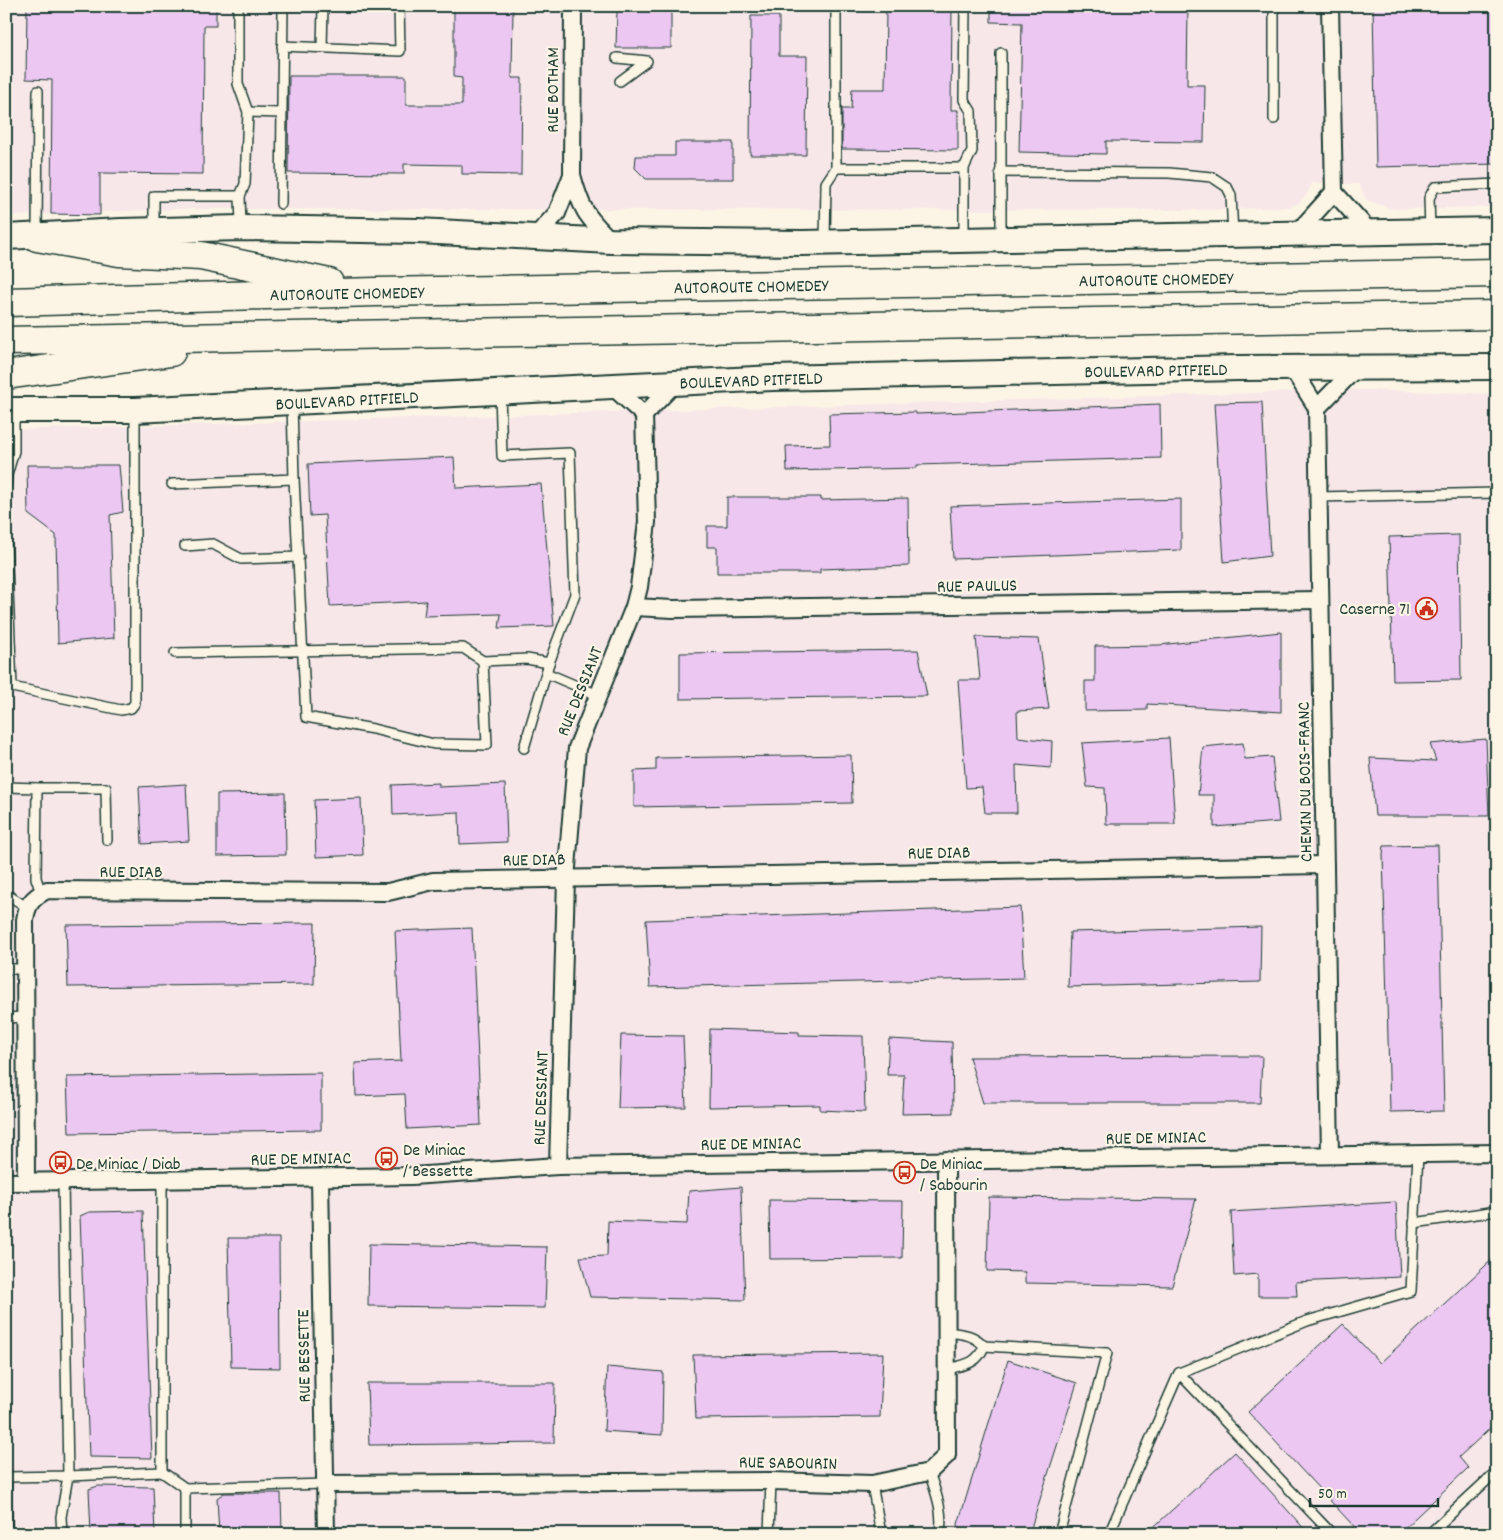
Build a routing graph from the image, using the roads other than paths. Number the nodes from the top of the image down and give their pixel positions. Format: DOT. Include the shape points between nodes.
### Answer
graph roads {
  1 [pos="238,6"];
  2 [pos="283,6"];
  3 [pos="323,6"];
  4 [pos="399,6"];
  5 [pos="573,6"];
  6 [pos="836,6"];
  7 [pos="965,6"];
  8 [pos="1274,6"];
  9 [pos="1330,6"];
  10 [pos="282,46"];
  11 [pos="322,48"];
  12 [pos="1001,53"];
  13 [pos="617,58"];
  14 [pos="620,81"];
  15 [pos="38,91"];
  16 [pos="248,112"];
  17 [pos="280,113"];
  18 [pos="1274,119"];
  19 [pos="836,168"];
  20 [pos="964,168"];
  21 [pos="1000,172"];
  22 [pos="572,175"];
  23 [pos="1497,184"];
  24 [pos="1334,192"];
  25 [pos="240,196"];
  26 [pos="281,204"];
  27 [pos="241,228"];
  28 [pos="154,230"];
  29 [pos="1497,230"];
  30 [pos="1430,231"];
  31 [pos="1370,232"];
  32 [pos="1297,233"];
  33 [pos="1232,235"];
  34 [pos="6,237"];
  35 [pos="37,237"];
  36 [pos="535,237"];
  37 [pos="1001,238"];
  38 [pos="964,239"];
  39 [pos="611,241"];
  40 [pos="825,241"];
  41 [pos="1497,273"];
  42 [pos="376,292"];
  43 [pos="6,302"];
  44 [pos="1497,315"];
  45 [pos="276,336"];
  46 [pos="6,341"];
  47 [pos="1357,367"];
  48 [pos="1497,367"];
  49 [pos="1292,368"];
  50 [pos="6,375"];
  51 [pos="676,383"];
  52 [pos="612,386"];
  53 [pos="500,392"];
  54 [pos="292,402"];
  55 [pos="1317,408"];
  56 [pos="10,410"];
  57 [pos="135,410"];
  58 [pos="644,415"];
  59 [pos="294,479"];
  60 [pos="172,484"];
  61 [pos="6,486"];
  62 [pos="1497,493"];
  63 [pos="1318,496"];
  64 [pos="6,541"];
  65 [pos="185,546"];
  66 [pos="299,557"];
  67 [pos="1320,600"];
  68 [pos="634,607"];
  69 [pos="304,652"];
  70 [pos="176,653"];
  71 [pos="483,661"];
  72 [pos="548,663"];
  73 [pos="546,673"];
  74 [pos="598,695"];
  75 [pos="524,748"];
  76 [pos="6,787"];
  77 [pos="37,788"];
  78 [pos="107,840"];
  79 [pos="1325,865"];
  80 [pos="566,879"];
  81 [pos="41,893"];
  82 [pos="6,894"];
  83 [pos="27,907"];
  84 [pos="25,968"];
  85 [pos="6,969"];
  86 [pos="25,1017"];
  87 [pos="6,1018"];
  88 [pos="1497,1153"];
  89 [pos="1418,1154"];
  90 [pos="1330,1155"];
  91 [pos="946,1160"];
  92 [pos="558,1166"];
  93 [pos="320,1178"];
  94 [pos="162,1180"];
  95 [pos="64,1181"];
  96 [pos="6,1182"];
  97 [pos="26,1182"];
  98 [pos="1497,1210"];
  99 [pos="1414,1223"];
  100 [pos="947,1332"];
  101 [pos="984,1346"];
  102 [pos="947,1369"];
  103 [pos="1179,1373"];
  104 [pos="1497,1471"];
  105 [pos="162,1472"];
  106 [pos="929,1472"];
  107 [pos="68,1476"];
  108 [pos="6,1477"];
  109 [pos="6,1481"];
  110 [pos="771,1481"];
  111 [pos="325,1484"];
  112 [pos="872,1484"];
  113 [pos="185,1488"];
  114 [pos="7,1534"];
  115 [pos="62,1534"];
  116 [pos="185,1534"];
  117 [pos="326,1534"];
  118 [pos="769,1534"];
  119 [pos="881,1534"];
  120 [pos="940,1534"];
  121 [pos="1059,1534"];
  122 [pos="1109,1534"];
  123 [pos="1332,1534"];
  124 [pos="1430,1534"];
  1 -- 16 [label="lane" via="238,84"];
  2 -- 10 [label="lane"];
  3 -- 11 [label="lane"];
  4 -- 11 [label="lane" via="400,51"];
  5 -- 22 [label="street, RUE BOTHAM"];
  6 -- 19 [label="lane"];
  7 -- 20 [label="lane" via="964,100 971,111 972,151"];
  8 -- 18 [label="lane"];
  9 -- 24 [label="street"];
  10 -- 11 [label="lane"];
  10 -- 17 [label="lane"];
  12 -- 21 [label="lane"];
  13 -- 14 [label="lane" via="647,61"];
  15 -- 35 [label="lane"];
  16 -- 17 [label="lane"];
  16 -- 25 [label="lane" via="245,184"];
  17 -- 26 [label="lane"];
  19 -- 20 [label="lane"];
  19 -- 40 [label="lane" via="826,184"];
  20 -- 38 [label="lane"];
  21 -- 33 [label="lane" via="1159,173 1212,177 1227,187 1231,195"];
  21 -- 37 [label="lane"];
  22 -- 36 [label="street, RUE BOTHAM" via="557,214"];
  22 -- 39 [label="street, RUE BOTHAM" via="584,214"];
  23 -- 30 [label="lane" via="1435,186 1429,198"];
  24 -- 31 [label="street"];
  24 -- 32 [label="street"];
  25 -- 27 [label="lane"];
  25 -- 28 [label="lane" via="154,196"];
  27 -- 28 [label="main road"];
  27 -- 36 [label="main road"];
  28 -- 35 [label="main road"];
  29 -- 30 [label="main road"];
  30 -- 31 [label="main road"];
  31 -- 32 [label="main road"];
  32 -- 33 [label="main road"];
  33 -- 37 [label="main road"];
  34 -- 35 [label="main road"];
  35 -- 42 [label="highway" via="119,252 201,256"];
  36 -- 39 [label="main road"];
  37 -- 38 [label="main road"];
  38 -- 40 [label="main road"];
  39 -- 40 [label="main road"];
  41 -- 42 [label="highway, AUTOROUTE CHOMEDEY"];
  42 -- 43 [label="highway, AUTOROUTE CHOMEDEY"];
  44 -- 45 [label="highway"];
  45 -- 46 [label="highway"];
  45 -- 50 [label="highway"];
  47 -- 48 [label="main road, BOULEVARD PITFIELD"];
  47 -- 49 [label="main road, BOULEVARD PITFIELD"];
  47 -- 55 [label="street"];
  49 -- 51 [label="main road, BOULEVARD PITFIELD" via="893,375"];
  49 -- 55 [label="street"];
  51 -- 52 [label="main road, BOULEVARD PITFIELD"];
  51 -- 58 [label="street"];
  52 -- 53 [label="main road, BOULEVARD PITFIELD"];
  52 -- 58 [label="street"];
  53 -- 54 [label="main road, BOULEVARD PITFIELD"];
  53 -- 72 [label="lane" via="502,456 570,453 575,587 572,603"];
  54 -- 57 [label="main road, BOULEVARD PITFIELD"];
  54 -- 59 [label="lane"];
  55 -- 63 [label="street, CHEMIN DU BOIS-FRANC"];
  56 -- 57 [label="main road, BOULEVARD PITFIELD"];
  56 -- 61 [label="lane" via="14,451"];
  57 -- 64 [label="lane" via="135,703 131,708 121,710 12,687"];
  58 -- 68 [label="street, RUE DESSIANT" via="647,522 643,566"];
  59 -- 60 [label="lane"];
  59 -- 66 [label="lane"];
  62 -- 63 [label="lane"];
  63 -- 67 [label="street, CHEMIN DU BOIS-FRANC"];
  65 -- 66 [label="lane" via="213,544 242,559"];
  66 -- 69 [label="lane"];
  67 -- 68 [label="street, RUE PAULUS"];
  67 -- 79 [label="street, CHEMIN DU BOIS-FRANC"];
  68 -- 74 [label="street, RUE DESSIANT"];
  69 -- 70 [label="lane"];
  69 -- 71 [label="lane" via="463,648"];
  69 -- 71 [label="lane" via="306,717 448,746 487,745"];
  71 -- 72 [label="lane" via="527,659"];
  72 -- 73 [label="lane"];
  73 -- 74 [label="lane"];
  73 -- 75 [label="lane"];
  74 -- 80 [label="street, RUE DESSIANT" via="577,748"];
  76 -- 77 [label="lane"];
  77 -- 78 [label="lane" via="106,788"];
  77 -- 81 [label="lane" via="36,878"];
  79 -- 80 [label="street, RUE DIAB"];
  79 -- 90 [label="street, CHEMIN DU BOIS-FRANC"];
  80 -- 81 [label="street, RUE DIAB" via="432,880 388,892 47,890"];
  80 -- 92 [label="street, RUE DESSIANT"];
  81 -- 83 [label="street"];
  82 -- 83 [label="lane"];
  83 -- 84 [label="street"];
  84 -- 85 [label="lane"];
  84 -- 86 [label="street"];
  86 -- 87 [label="lane"];
  86 -- 97 [label="street"];
  88 -- 89 [label="street, RUE DE MINIAC"];
  89 -- 90 [label="street, RUE DE MINIAC"];
  89 -- 99 [label="lane"];
  90 -- 91 [label="street, RUE DE MINIAC"];
  91 -- 92 [label="street, RUE DE MINIAC"];
  91 -- 100 [label="street"];
  92 -- 93 [label="street, RUE DE MINIAC" via="479,1173"];
  93 -- 94 [label="street, RUE DE MINIAC"];
  93 -- 111 [label="street, RUE BESSETTE"];
  94 -- 95 [label="street, RUE DE MINIAC"];
  94 -- 105 [label="lane"];
  95 -- 97 [label="street, RUE DE MINIAC"];
  95 -- 107 [label="lane"];
  96 -- 97 [label="street, RUE DE MINIAC"];
  98 -- 99 [label="lane"];
  99 -- 103 [label="lane" via="1411,1292 1307,1321"];
  100 -- 101 [label="lane" via="970,1335"];
  100 -- 102 [label="street"];
  101 -- 102 [label="lane" via="981,1355 972,1363"];
  101 -- 121 [label="lane" via="1107,1353"];
  102 -- 106 [label="street" via="947,1455"];
  103 -- 122 [label="lane"];
  103 -- 123 [label="lane"];
  104 -- 124 [label="lane"];
  105 -- 107 [label="lane"];
  105 -- 113 [label="lane"];
  106 -- 112 [label="street, RUE SABOURIN"];
  106 -- 120 [label="lane" via="938,1502"];
  107 -- 108 [label="lane"];
  107 -- 115 [label="lane" via="61,1517"];
  109 -- 114 [label="lane"];
  110 -- 111 [label="street, RUE SABOURIN"];
  110 -- 112 [label="street, RUE SABOURIN"];
  110 -- 118 [label="lane"];
  111 -- 113 [label="lane"];
  111 -- 117 [label="street, RUE BESSETTE"];
  112 -- 119 [label="lane"];
  113 -- 116 [label="lane"];
}
